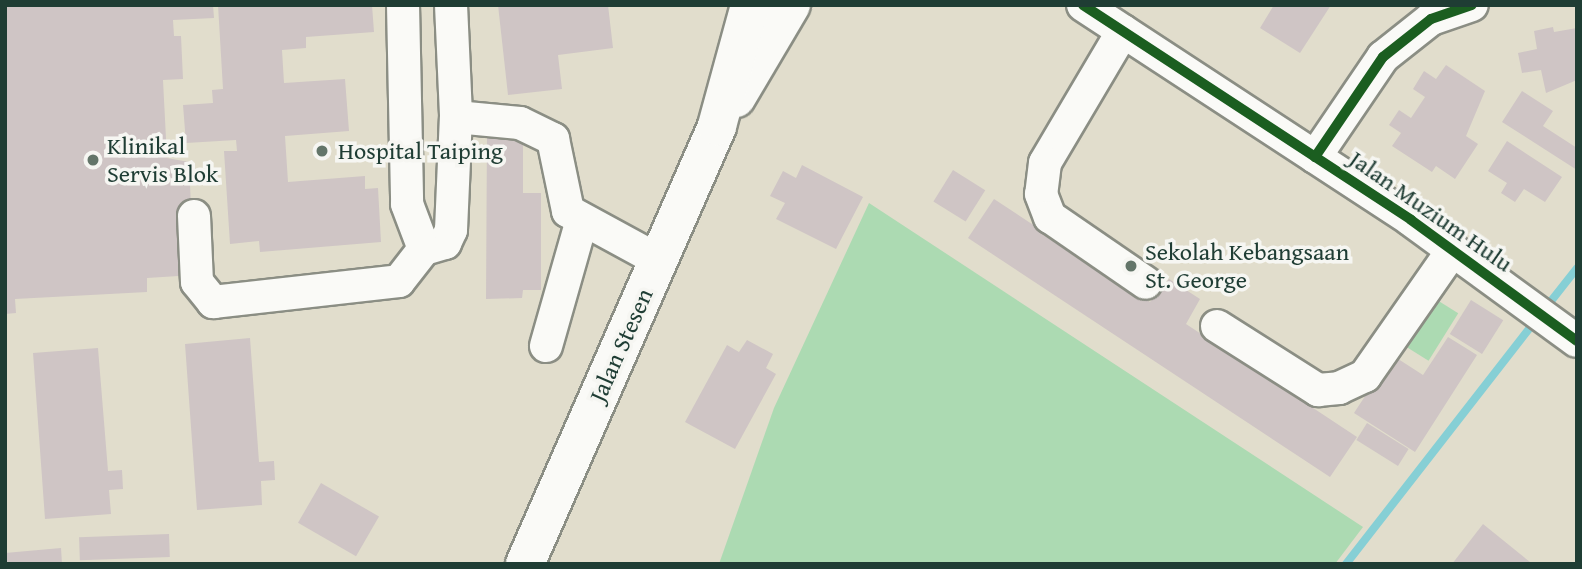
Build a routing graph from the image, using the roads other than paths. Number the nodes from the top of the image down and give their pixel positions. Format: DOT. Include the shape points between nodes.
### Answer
graph roads {
  1 [pos="403,5"];
  2 [pos="452,5"];
  3 [pos="750,5"];
  4 [pos="791,5"];
  5 [pos="1083,5"];
  6 [pos="1472,5"];
  7 [pos="1123,31"];
  8 [pos="456,117"];
  9 [pos="718,126"];
  10 [pos="1315,157"];
  11 [pos="194,216"];
  12 [pos="582,220"];
  13 [pos="424,249"];
  14 [pos="1453,250"];
  15 [pos="659,260"];
  16 [pos="1146,283"];
  17 [pos="1217,326"];
  18 [pos="1566,333"];
  19 [pos="546,346"];
  20 [pos="525,564"];
  1 -- 13 [label="street" via="407,204"];
  2 -- 8 [label="street"];
  3 -- 9 [label="main road, Jalan Stesen"];
  4 -- 9 [label="main road, Jalan Stesen"];
  5 -- 7 [label="street, Jalan Muzium Hulu"];
  6 -- 10 [label="street" via="1431,19 1383,57"];
  7 -- 10 [label="street, Jalan Muzium Hulu"];
  7 -- 16 [label="street" via="1045,163 1041,194 1050,217"];
  8 -- 12 [label="street" via="520,123 553,139 568,211"];
  8 -- 13 [label="street" via="451,230 445,243"];
  9 -- 15 [label="main road, Jalan Stesen"];
  10 -- 14 [label="street, Jalan Muzium Hulu"];
  11 -- 13 [label="street" via="197,282 213,302 399,281"];
  12 -- 15 [label="street"];
  12 -- 19 [label="street"];
  14 -- 17 [label="street" via="1365,376 1339,388 1318,390"];
  14 -- 18 [label="street, Jalan Muzium Hulu"];
  15 -- 20 [label="main road, Jalan Stesen"];
}
